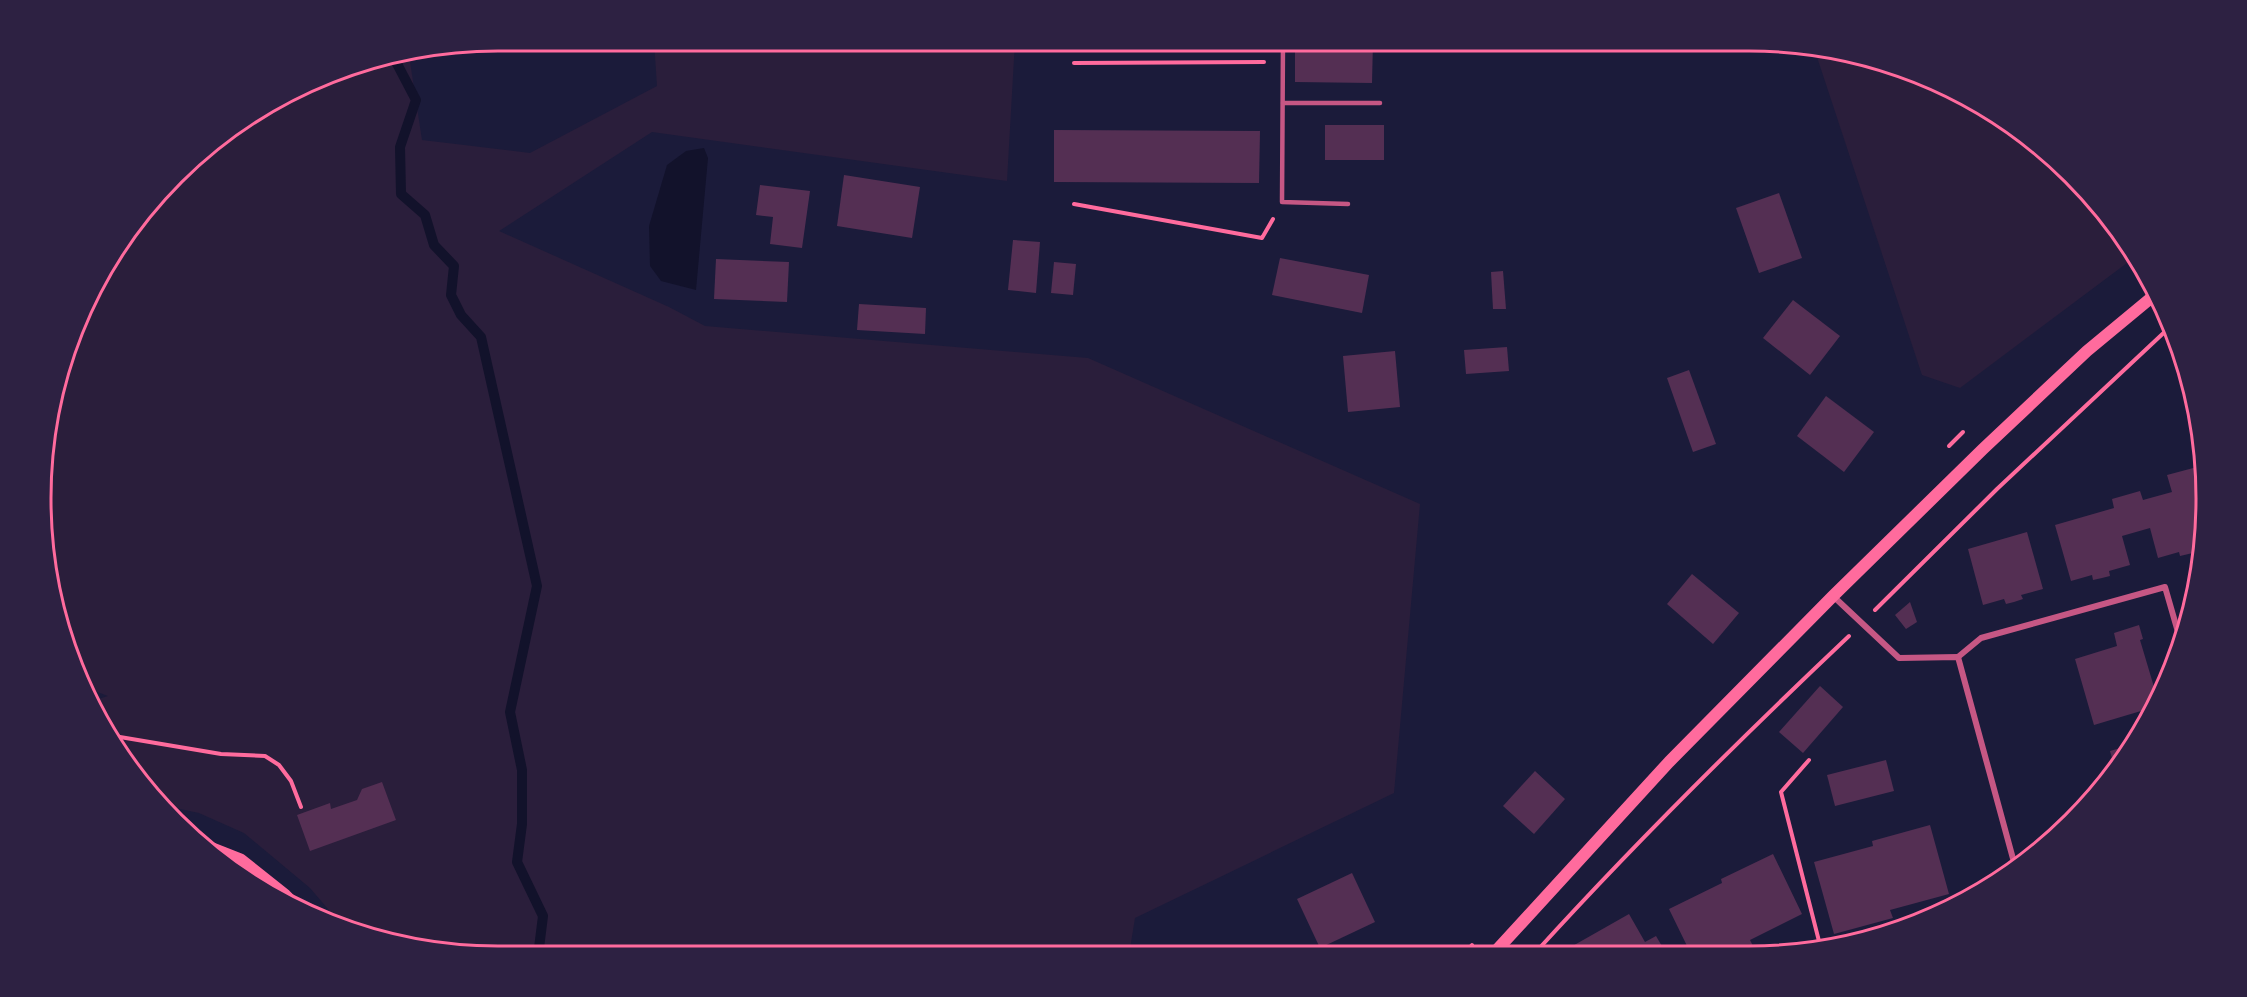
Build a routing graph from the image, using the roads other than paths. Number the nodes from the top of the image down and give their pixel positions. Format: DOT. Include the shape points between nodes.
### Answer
graph roads {
  1 [pos="1283,51"];
  2 [pos="1283,103"];
  3 [pos="1380,103"];
  4 [pos="1348,204"];
  5 [pos="2149,299"];
  6 [pos="1833,596"];
  7 [pos="2177,625"];
  8 [pos="1958,657"];
  9 [pos="235,860"];
  10 [pos="2013,860"];
  11 [pos="251,872"];
  12 [pos="1501,946"];
  1 -- 2 [label="lane"];
  2 -- 3 [label="lane"];
  2 -- 4 [label="lane" via="1282,202"];
  5 -- 6 [label="main road" via="2087,351"];
  6 -- 8 [label="street" via="1899,658"];
  6 -- 12 [label="main road" via="1669,762"];
  7 -- 8 [label="street" via="2165,587 1981,638"];
  8 -- 10 [label="street"];
  9 -- 11 [label="highway"];
}
